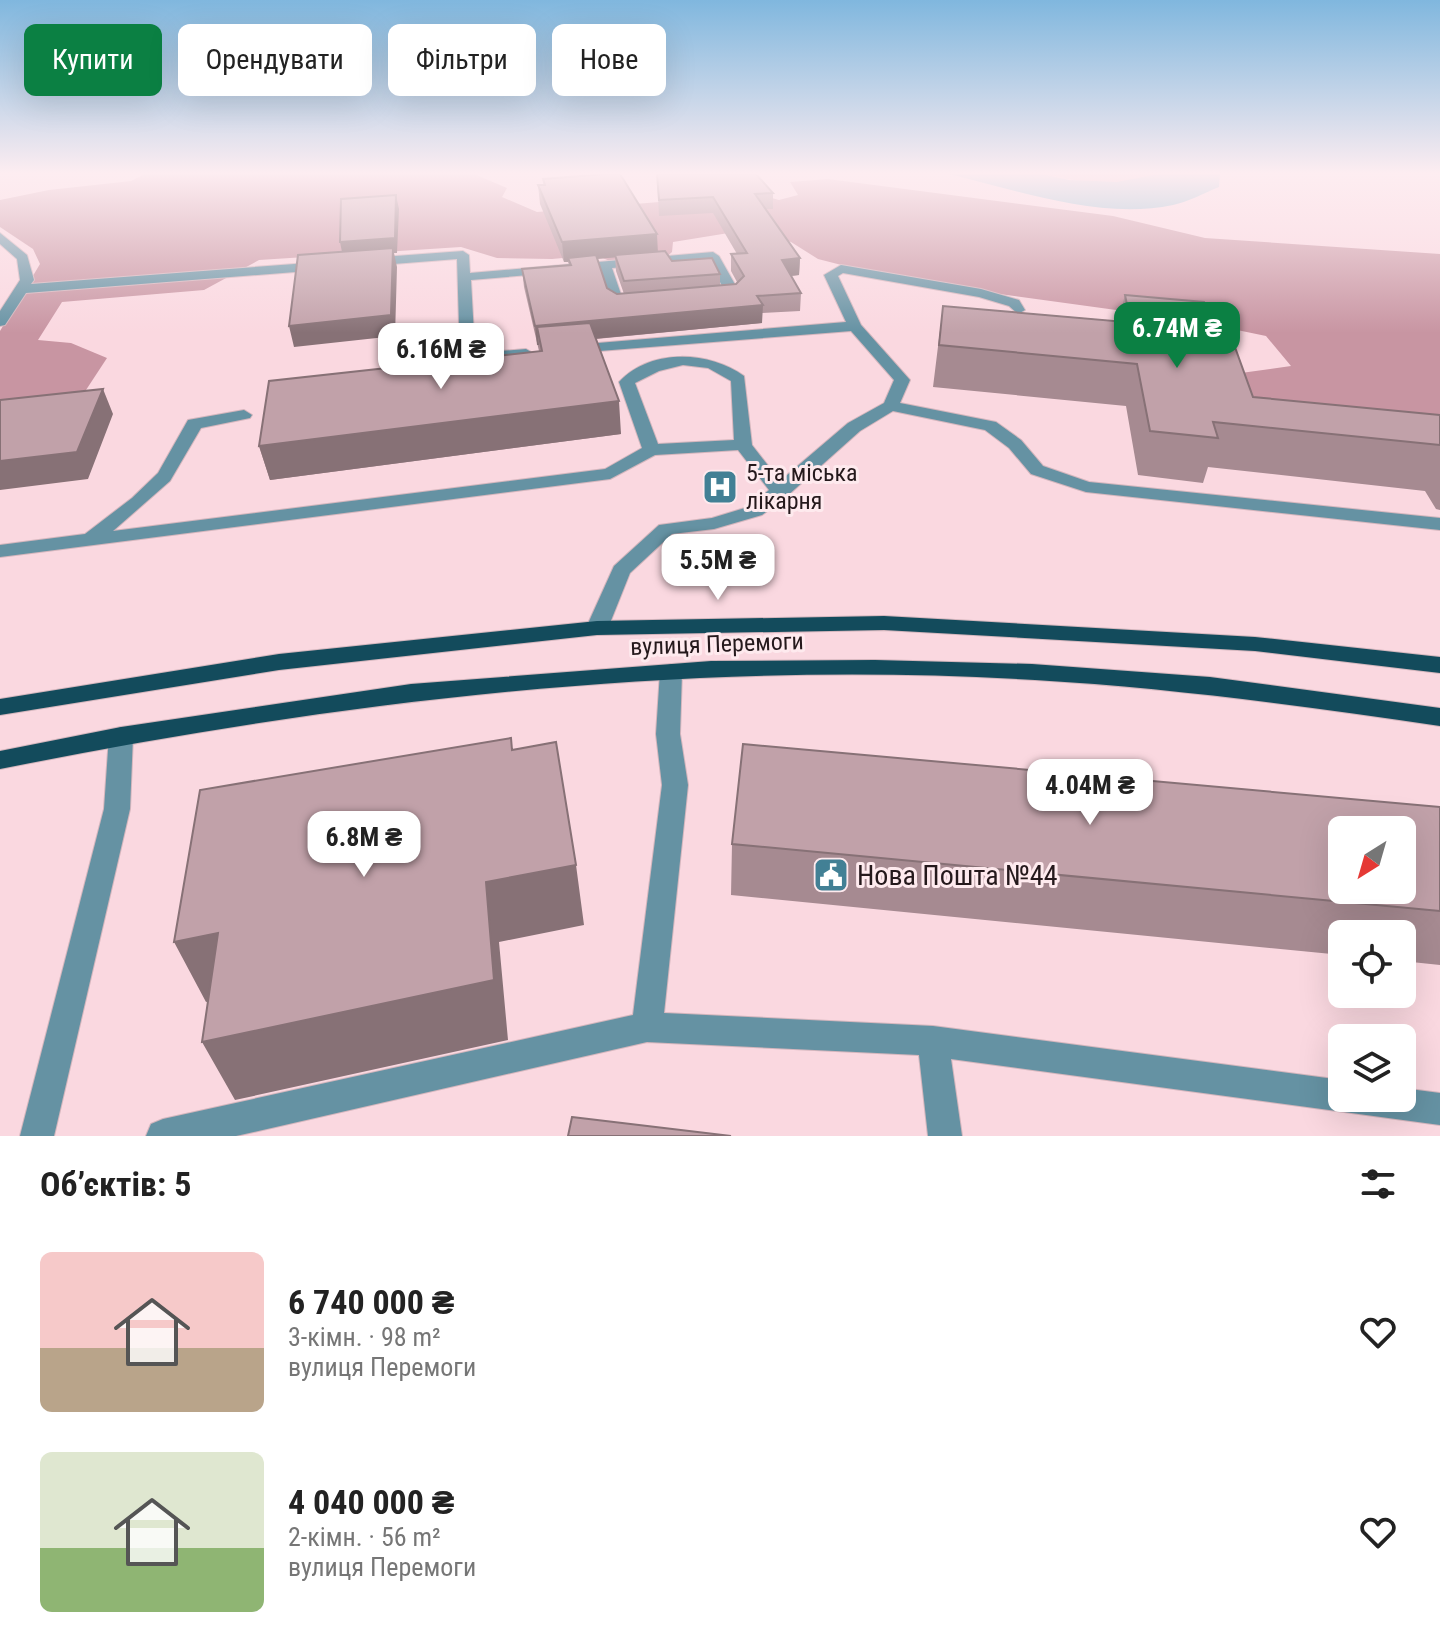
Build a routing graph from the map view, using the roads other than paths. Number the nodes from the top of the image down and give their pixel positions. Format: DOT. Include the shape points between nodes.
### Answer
graph roads {
  1 [pos="0,237"];
  2 [pos="23,258"];
  3 [pos="0,259"];
  4 [pos="604,265"];
  5 [pos="464,277"];
  6 [pos="21,289"];
  7 [pos="705,297"];
  8 [pos="647,303"];
  9 [pos="1018,310"];
  10 [pos="0,322"];
  11 [pos="855,326"];
  12 [pos="891,406"];
  13 [pos="244,415"];
  14 [pos="743,445"];
  15 [pos="651,450"];
  16 [pos="780,493"];
  17 [pos="1440,524"];
  18 [pos="91,539"];
  19 [pos="0,551"];
  20 [pos="597,628"];
  21 [pos="1440,665"];
  22 [pos="671,672"];
  23 [pos="0,707"];
  24 [pos="1440,717"];
  25 [pos="121,736"];
  26 [pos="0,760"];
  27 [pos="647,1027"];
  28 [pos="933,1041"];
  29 [pos="1328,1094"];
  30 [pos="1416,1106"];
  31 [pos="1440,1109"];
  32 [pos="37,1136"];
  33 [pos="163,1136"];
  34 [pos="945,1136"];
  1 -- 2 [label="lane"];
  2 -- 3 [label="lane"];
  2 -- 6 [label="lane" via="27,280"];
  4 -- 5 [label="lane"];
  4 -- 7 [label="lane" via="713,256 734,295"];
  4 -- 8 [label="lane" via="618,305"];
  5 -- 6 [label="lane" via="463,255"];
  5 -- 11 [label="lane" via="468,358"];
  6 -- 10 [label="lane"];
  9 -- 11 [label="lane" via="1014,303 981,293 841,269 831,275"];
  11 -- 12 [label="lane" via="902,380"];
  12 -- 16 [label="lane" via="854,427"];
  12 -- 17 [label="lane" via="990,426 1037,470 1086,487"];
  13 -- 18 [label="lane" via="194,424 182,455 161,483"];
  14 -- 15 [label="lane"];
  14 -- 15 [label="lane" via="739,379 703,361 665,361 627,382"];
  14 -- 16 [label="lane"];
  15 -- 18 [label="lane" via="610,474"];
  16 -- 20 [label="lane" via="755,511 666,529 621,570"];
  18 -- 19 [label="lane"];
  20 -- 21 [label="main road, вулиця Перемоги" via="900,623 1255,644"];
  20 -- 23 [label="main road, вулиця Перемоги" via="279,662"];
  22 -- 24 [label="main road, вулиця Перемоги" via="1032,672 1210,685"];
  22 -- 25 [label="main road, вулиця Перемоги" via="411,692"];
  22 -- 27 [label="lane" via="668,734 675,785"];
  25 -- 26 [label="main road, вулиця Перемоги"];
  25 -- 32 [label="lane" via="117,809"];
  27 -- 28 [label="lane"];
  27 -- 33 [label="lane"];
  28 -- 29 [label="lane"];
  28 -- 34 [label="lane"];
  30 -- 31 [label="lane"];
}
